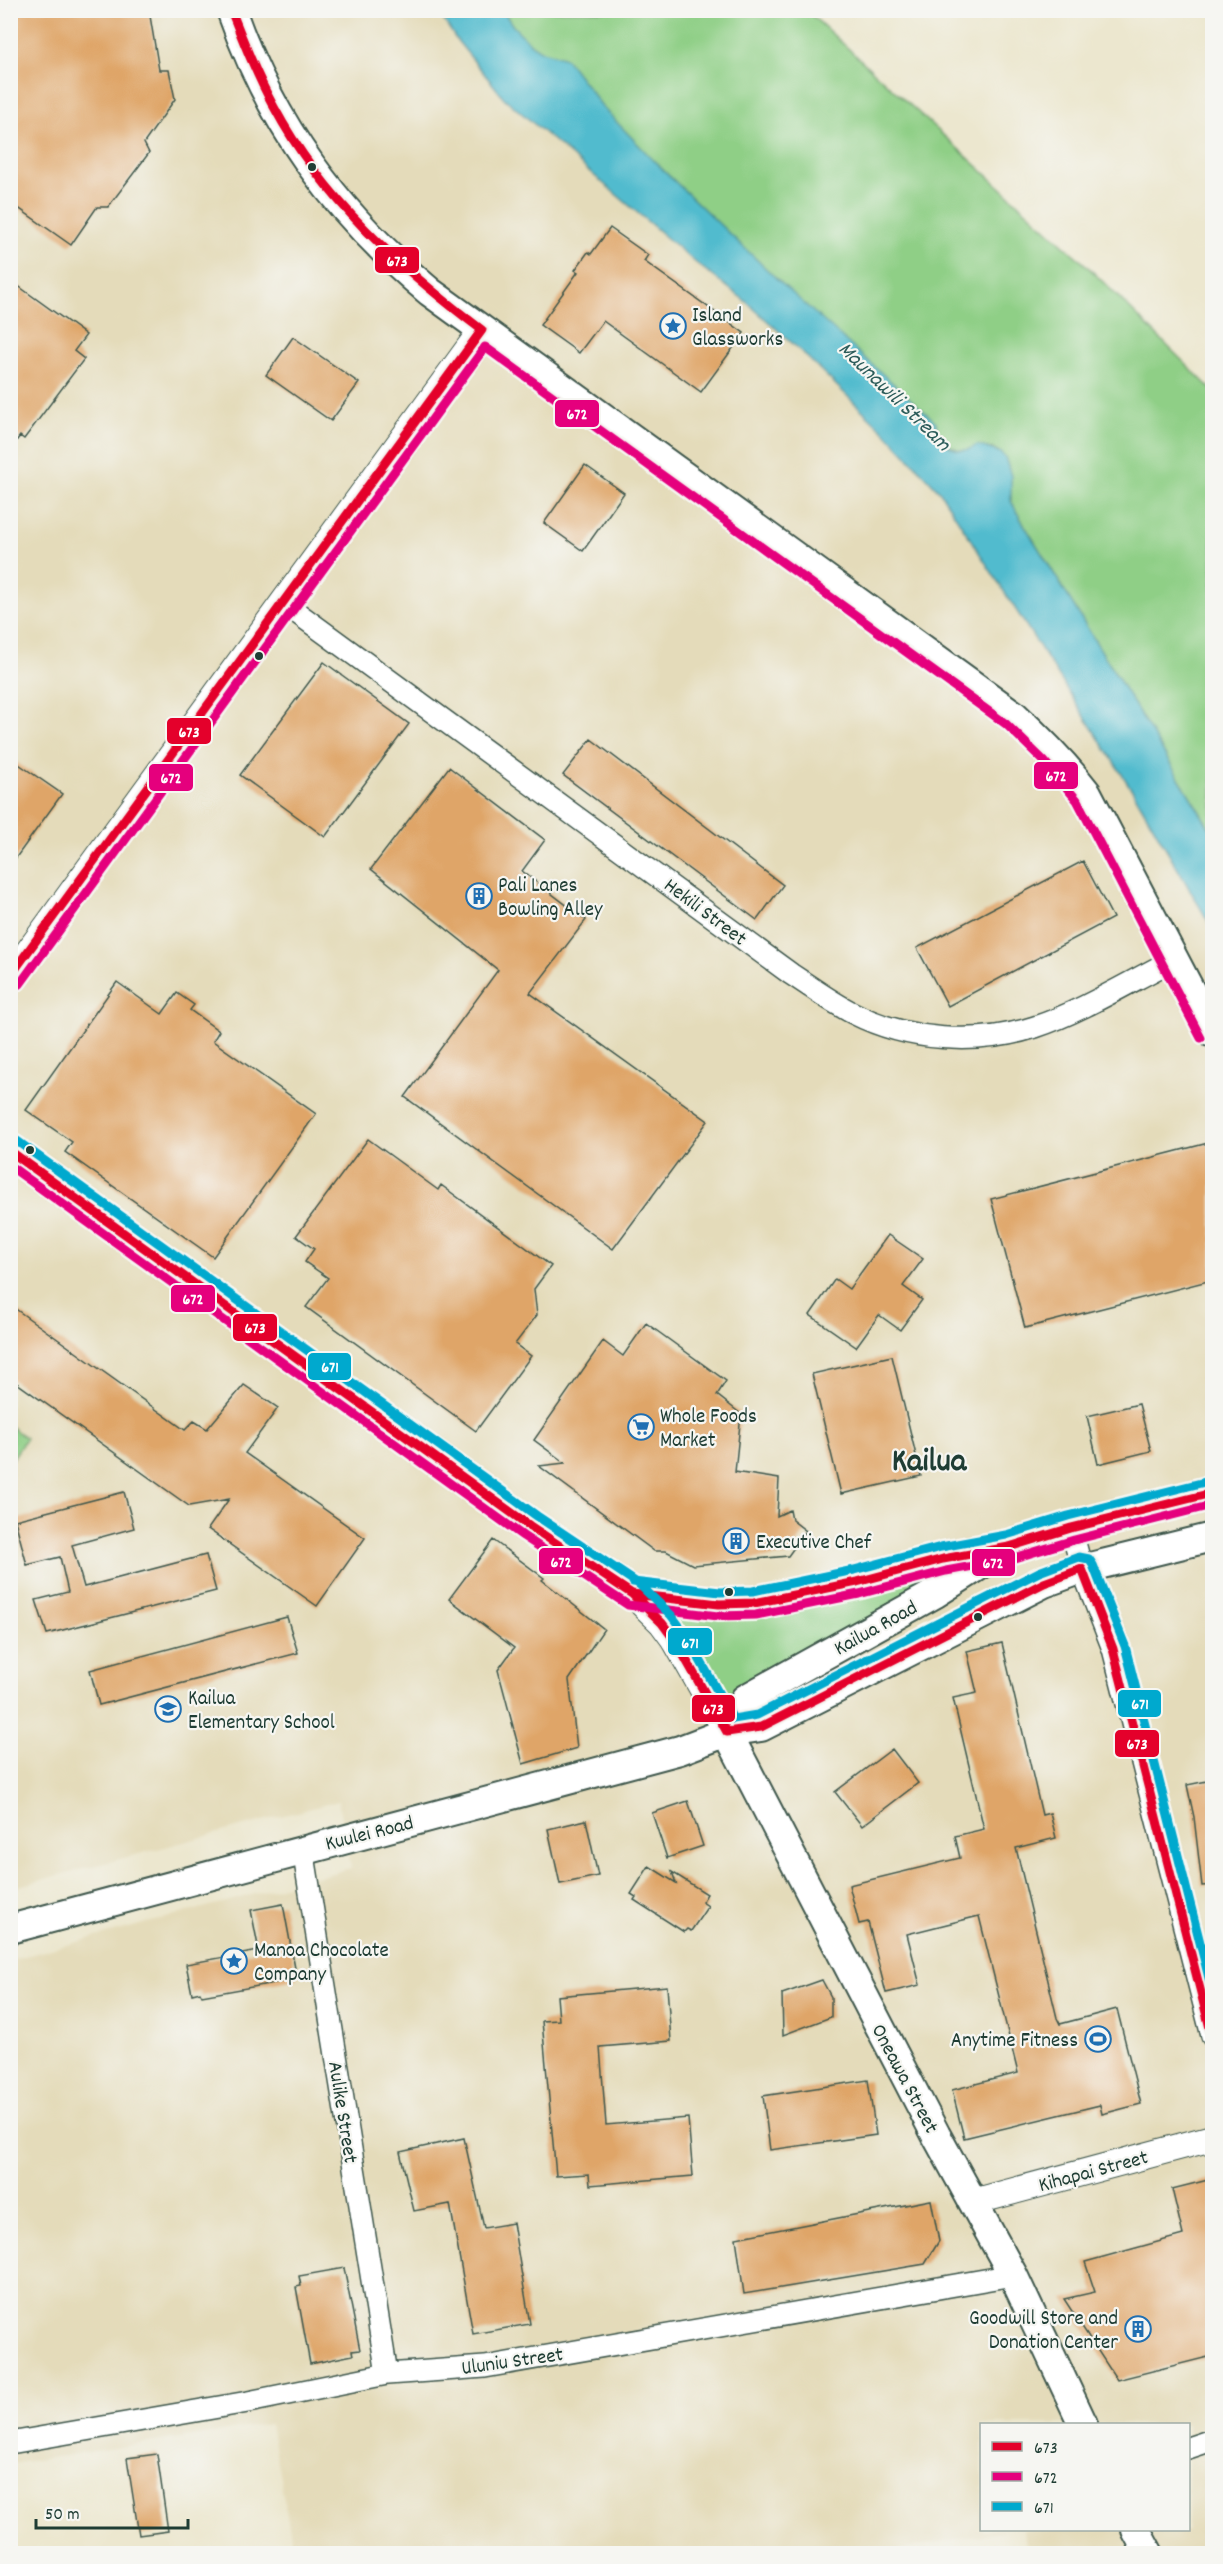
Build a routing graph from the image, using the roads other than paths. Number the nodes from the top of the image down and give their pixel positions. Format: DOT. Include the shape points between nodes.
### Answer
graph roads {
  1 [pos="231,10"];
  2 [pos="482,330"];
  3 [pos="285,604"];
  4 [pos="1175,959"];
  5 [pos="10,977"];
  6 [pos="1212,1032"];
  7 [pos="10,1151"];
  8 [pos="1212,1493"];
  9 [pos="1071,1528"];
  10 [pos="1212,1537"];
  11 [pos="1009,1546"];
  12 [pos="1082,1569"];
  13 [pos="632,1594"];
  14 [pos="726,1732"];
  15 [pos="303,1849"];
  16 [pos="10,1929"];
  17 [pos="1212,2036"];
  18 [pos="1212,2138"];
  19 [pos="973,2202"];
  20 [pos="1013,2275"];
  21 [pos="387,2374"];
  22 [pos="1083,2423"];
  23 [pos="1212,2440"];
  24 [pos="10,2443"];
  25 [pos="1190,2447"];
  26 [pos="1137,2531"];
  27 [pos="1149,2553"];
  1 -- 2 [label="main road" via="271,102 319,179 399,266"];
  2 -- 3 [label="street"];
  2 -- 4 [label="main road" via="1042,740 1087,793"];
  3 -- 4 [label="street, Hekili Street" via="791,974 853,1013 883,1025 919,1035 952,1038 1015,1033 1067,1013"];
  3 -- 5 [label="street"];
  4 -- 6 [label="main road"];
  7 -- 13 [label="street" via="530,1526"];
  8 -- 9 [label="main road, Kailua Road"];
  9 -- 11 [label="main road, Kailua Road"];
  9 -- 12 [label="street"];
  10 -- 12 [label="main road, Kailua Road"];
  11 -- 13 [label="main road" via="754,1603 719,1604"];
  11 -- 14 [label="main road, Kailua Road" via="936,1593 745,1699"];
  12 -- 14 [label="main road, Kailua Road" via="1044,1583 761,1726"];
  12 -- 17 [label="street" via="1113,1648"];
  13 -- 14 [label="street" via="676,1642"];
  14 -- 15 [label="main road, Kuulei Road" via="680,1750"];
  14 -- 19 [label="main road, Oneawa Street"];
  15 -- 16 [label="main road, Kuulei Road"];
  15 -- 21 [label="street, Aulike Street"];
  18 -- 19 [label="street, Kihapai Street"];
  19 -- 20 [label="main road, Oneawa Street"];
  20 -- 21 [label="street, Uluniu Street" via="485,2367"];
  20 -- 22 [label="main road, Oneawa Street"];
  21 -- 24 [label="street, Uluniu Street"];
  23 -- 25 [label="street"];
  26 -- 27 [label="main road"];
}
